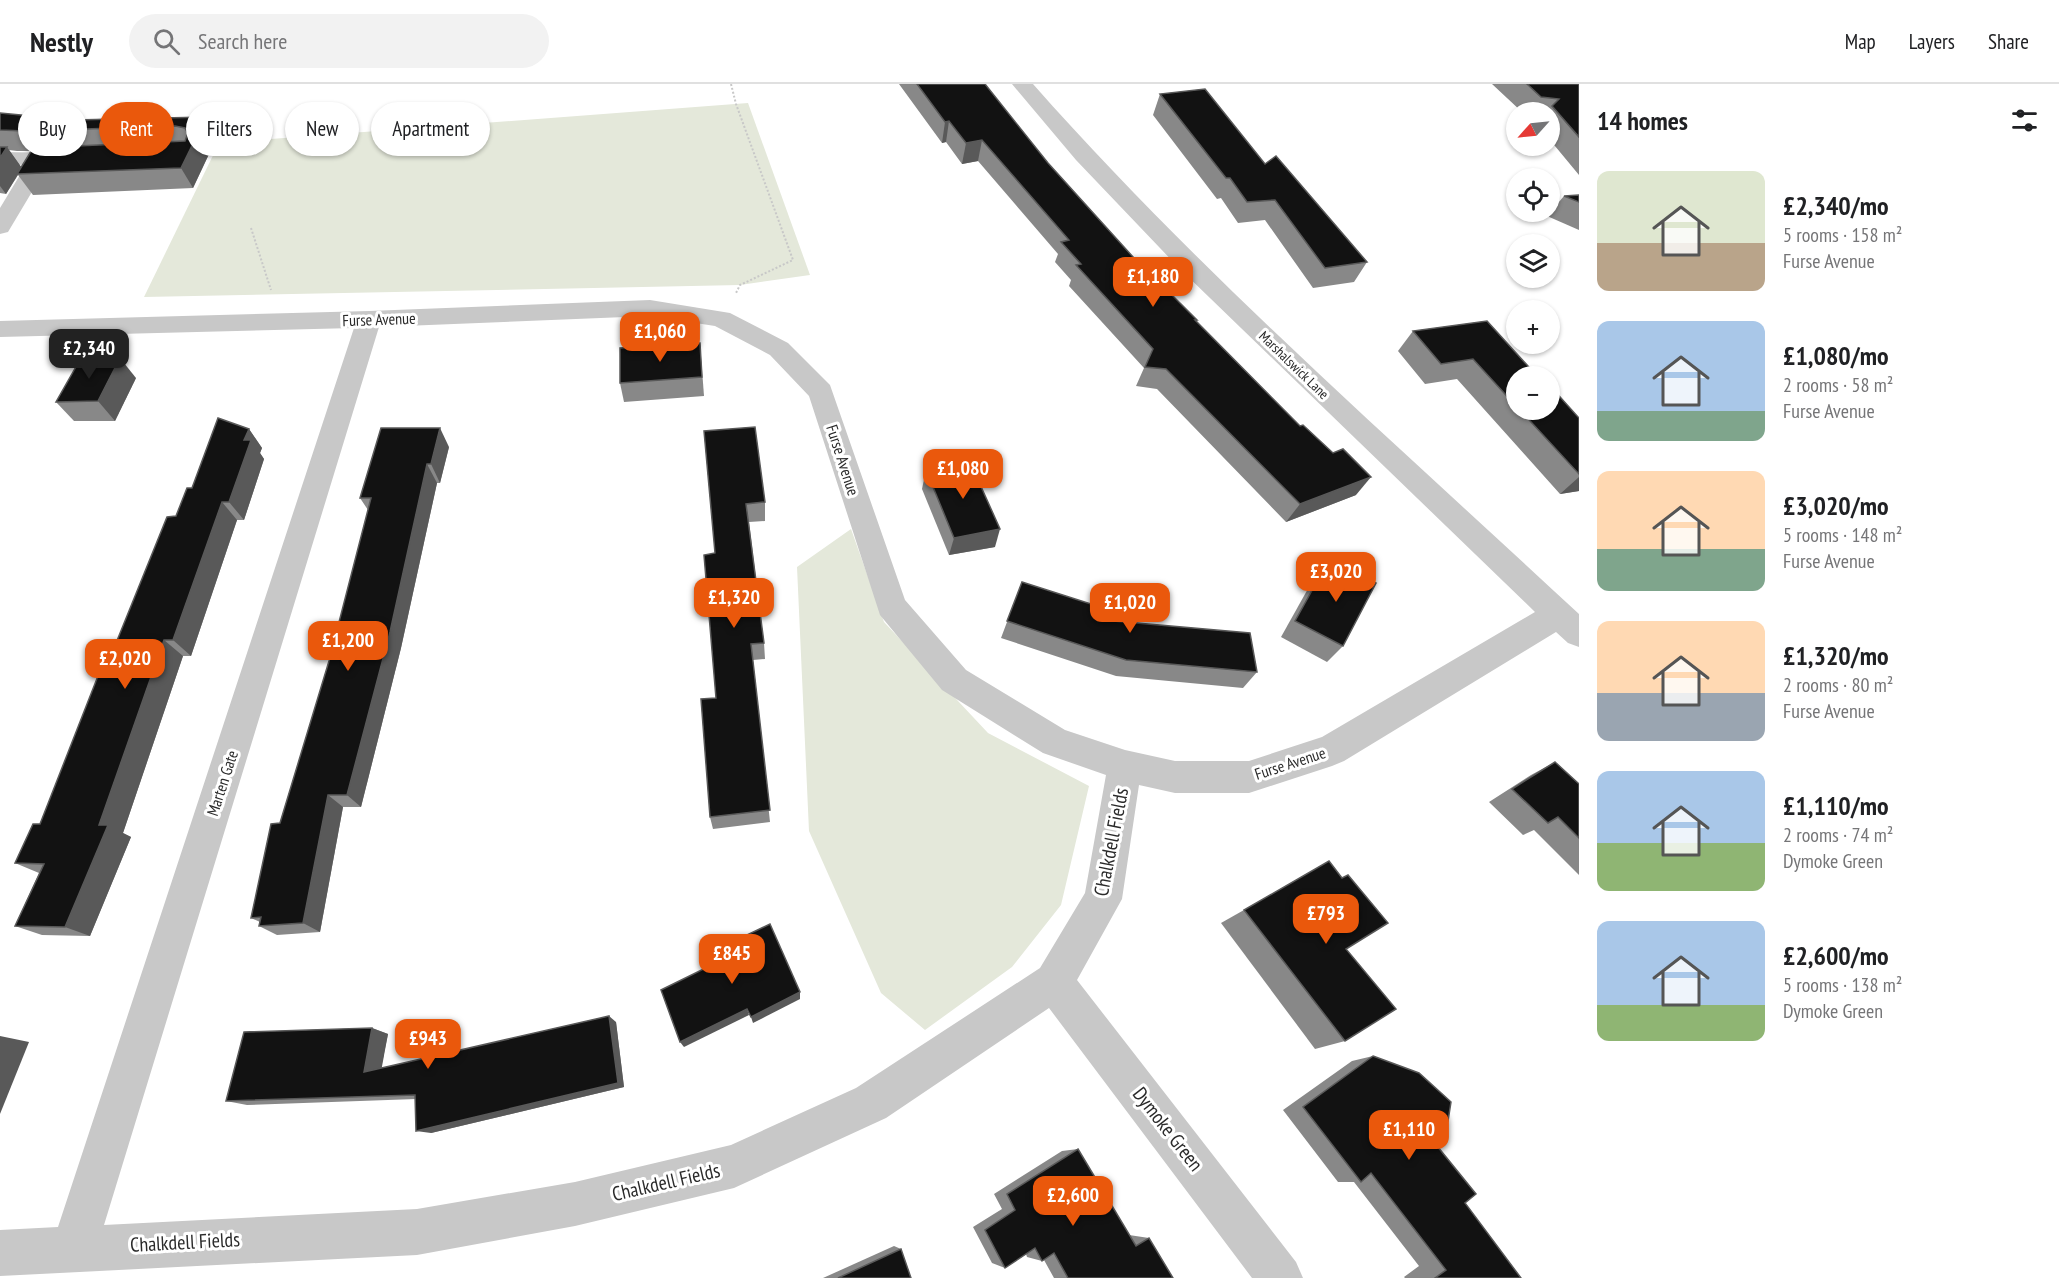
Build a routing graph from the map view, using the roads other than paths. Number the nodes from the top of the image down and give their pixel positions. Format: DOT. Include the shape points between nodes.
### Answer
graph roads {
  1 [pos="1022,84"];
  2 [pos="0,158"];
  3 [pos="85,159"];
  4 [pos="40,160"];
  5 [pos="0,227"];
  6 [pos="369,319"];
  7 [pos="0,329"];
  8 [pos="1568,625"];
  9 [pos="1125,766"];
  10 [pos="1054,982"];
  11 [pos="74,1248"];
  12 [pos="0,1253"];
  13 [pos="1280,1278"];
  1 -- 8 [label="street, Marshalswick Lane" via="1188,264"];
  2 -- 4 [label="street"];
  3 -- 4 [label="street"];
  4 -- 5 [label="street"];
  6 -- 7 [label="street, Furse Avenue"];
  6 -- 9 [label="street, Furse Avenue" via="650,308 722,319 779,349 821,392 891,606 954,680 1055,742"];
  6 -- 11 [label="street, Marten Gate"];
  8 -- 9 [label="street, Furse Avenue" via="1332,750 1249,777 1175,777"];
  9 -- 10 [label="street, Chalkdell Fields" via="1103,899"];
  10 -- 11 [label="street, Chalkdell Fields" via="871,1103 734,1166 575,1204 417,1232"];
  10 -- 13 [label="street, Dymoke Green"];
  11 -- 12 [label="street, Chalkdell Fields"];
}
